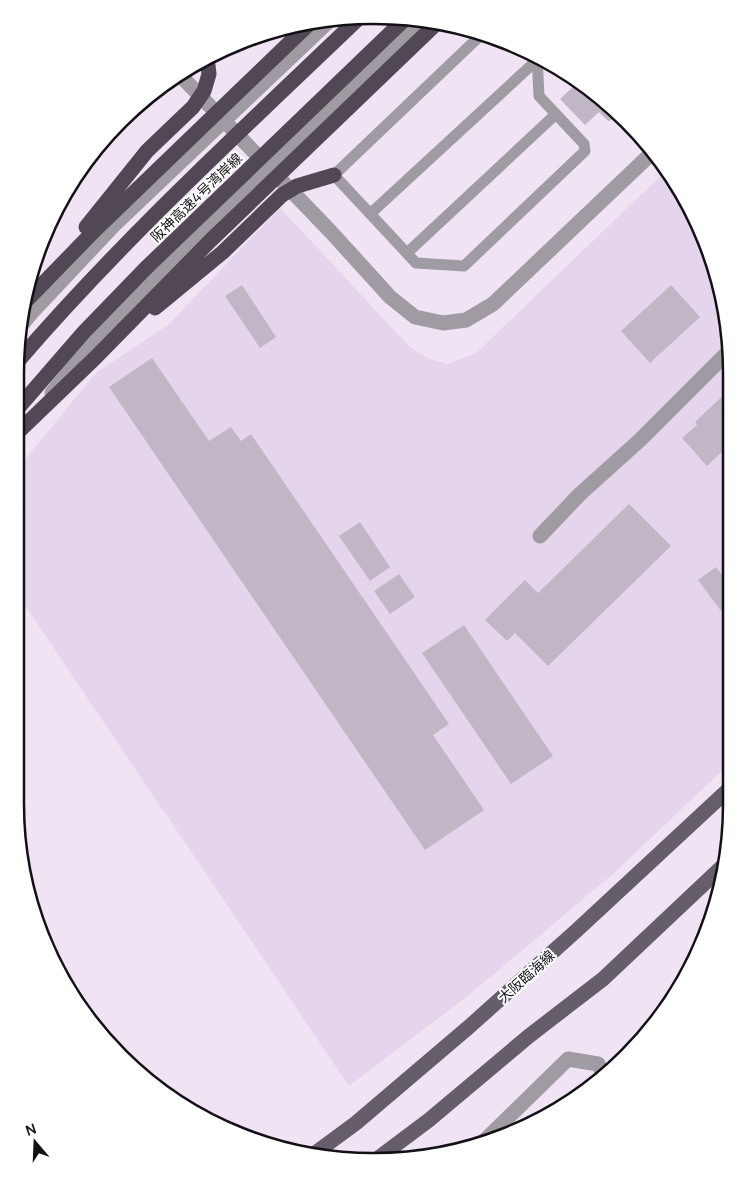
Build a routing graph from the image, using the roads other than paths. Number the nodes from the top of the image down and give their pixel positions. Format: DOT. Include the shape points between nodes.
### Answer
graph roads {
  1 [pos="354,24"];
  2 [pos="399,24"];
  3 [pos="417,27"];
  4 [pos="322,28"];
  5 [pos="431,29"];
  6 [pos="302,31"];
  7 [pos="476,39"];
  8 [pos="532,62"];
  9 [pos="537,65"];
  10 [pos="208,66"];
  11 [pos="185,80"];
  12 [pos="556,114"];
  13 [pos="224,120"];
  14 [pos="648,157"];
  15 [pos="269,167"];
  16 [pos="334,175"];
  17 [pos="370,214"];
  18 [pos="407,253"];
  19 [pos="34,291"];
  20 [pos="33,294"];
  21 [pos="28,317"];
  22 [pos="24,353"];
  23 [pos="723,357"];
  24 [pos="95,358"];
  25 [pos="24,401"];
  26 [pos="24,426"];
  27 [pos="24,428"];
  28 [pos="540,536"];
  29 [pos="723,795"];
  30 [pos="717,871"];
  31 [pos="601,1069"];
  32 [pos="493,1132"];
  33 [pos="321,1149"];
  34 [pos="386,1153"];
  1 -- 22 [label="highway, 阪神高速4号湾岸線" via="126,243"];
  2 -- 25 [label="highway, 阪神高速4号湾岸線" via="146,268"];
  3 -- 15 [label="street"];
  4 -- 13 [label="street"];
  5 -- 24 [label="highway" via="211,240"];
  6 -- 20 [label="highway"];
  7 -- 16 [label="lane"];
  8 -- 17 [label="lane"];
  9 -- 12 [label="lane" via="539,96"];
  10 -- 19 [label="highway" via="204,91 193,107 147,151"];
  11 -- 13 [label="street"];
  12 -- 18 [label="lane"];
  12 -- 18 [label="lane" via="584,144 585,151 464,266 416,263"];
  13 -- 15 [label="street"];
  13 -- 21 [label="street" via="114,225"];
  14 -- 15 [label="street" via="493,304 466,320 443,323 415,317 390,297"];
  15 -- 26 [label="street" via="75,363"];
  16 -- 17 [label="lane"];
  16 -- 24 [label="highway" via="297,186 282,195 223,252"];
  17 -- 18 [label="lane"];
  23 -- 28 [label="street"];
  24 -- 27 [label="highway"];
  29 -- 33 [label="main road, 大阪臨海線" via="470,1026"];
  30 -- 34 [label="main road" via="603,979"];
  31 -- 32 [label="street" via="598,1064 568,1059"];
}
